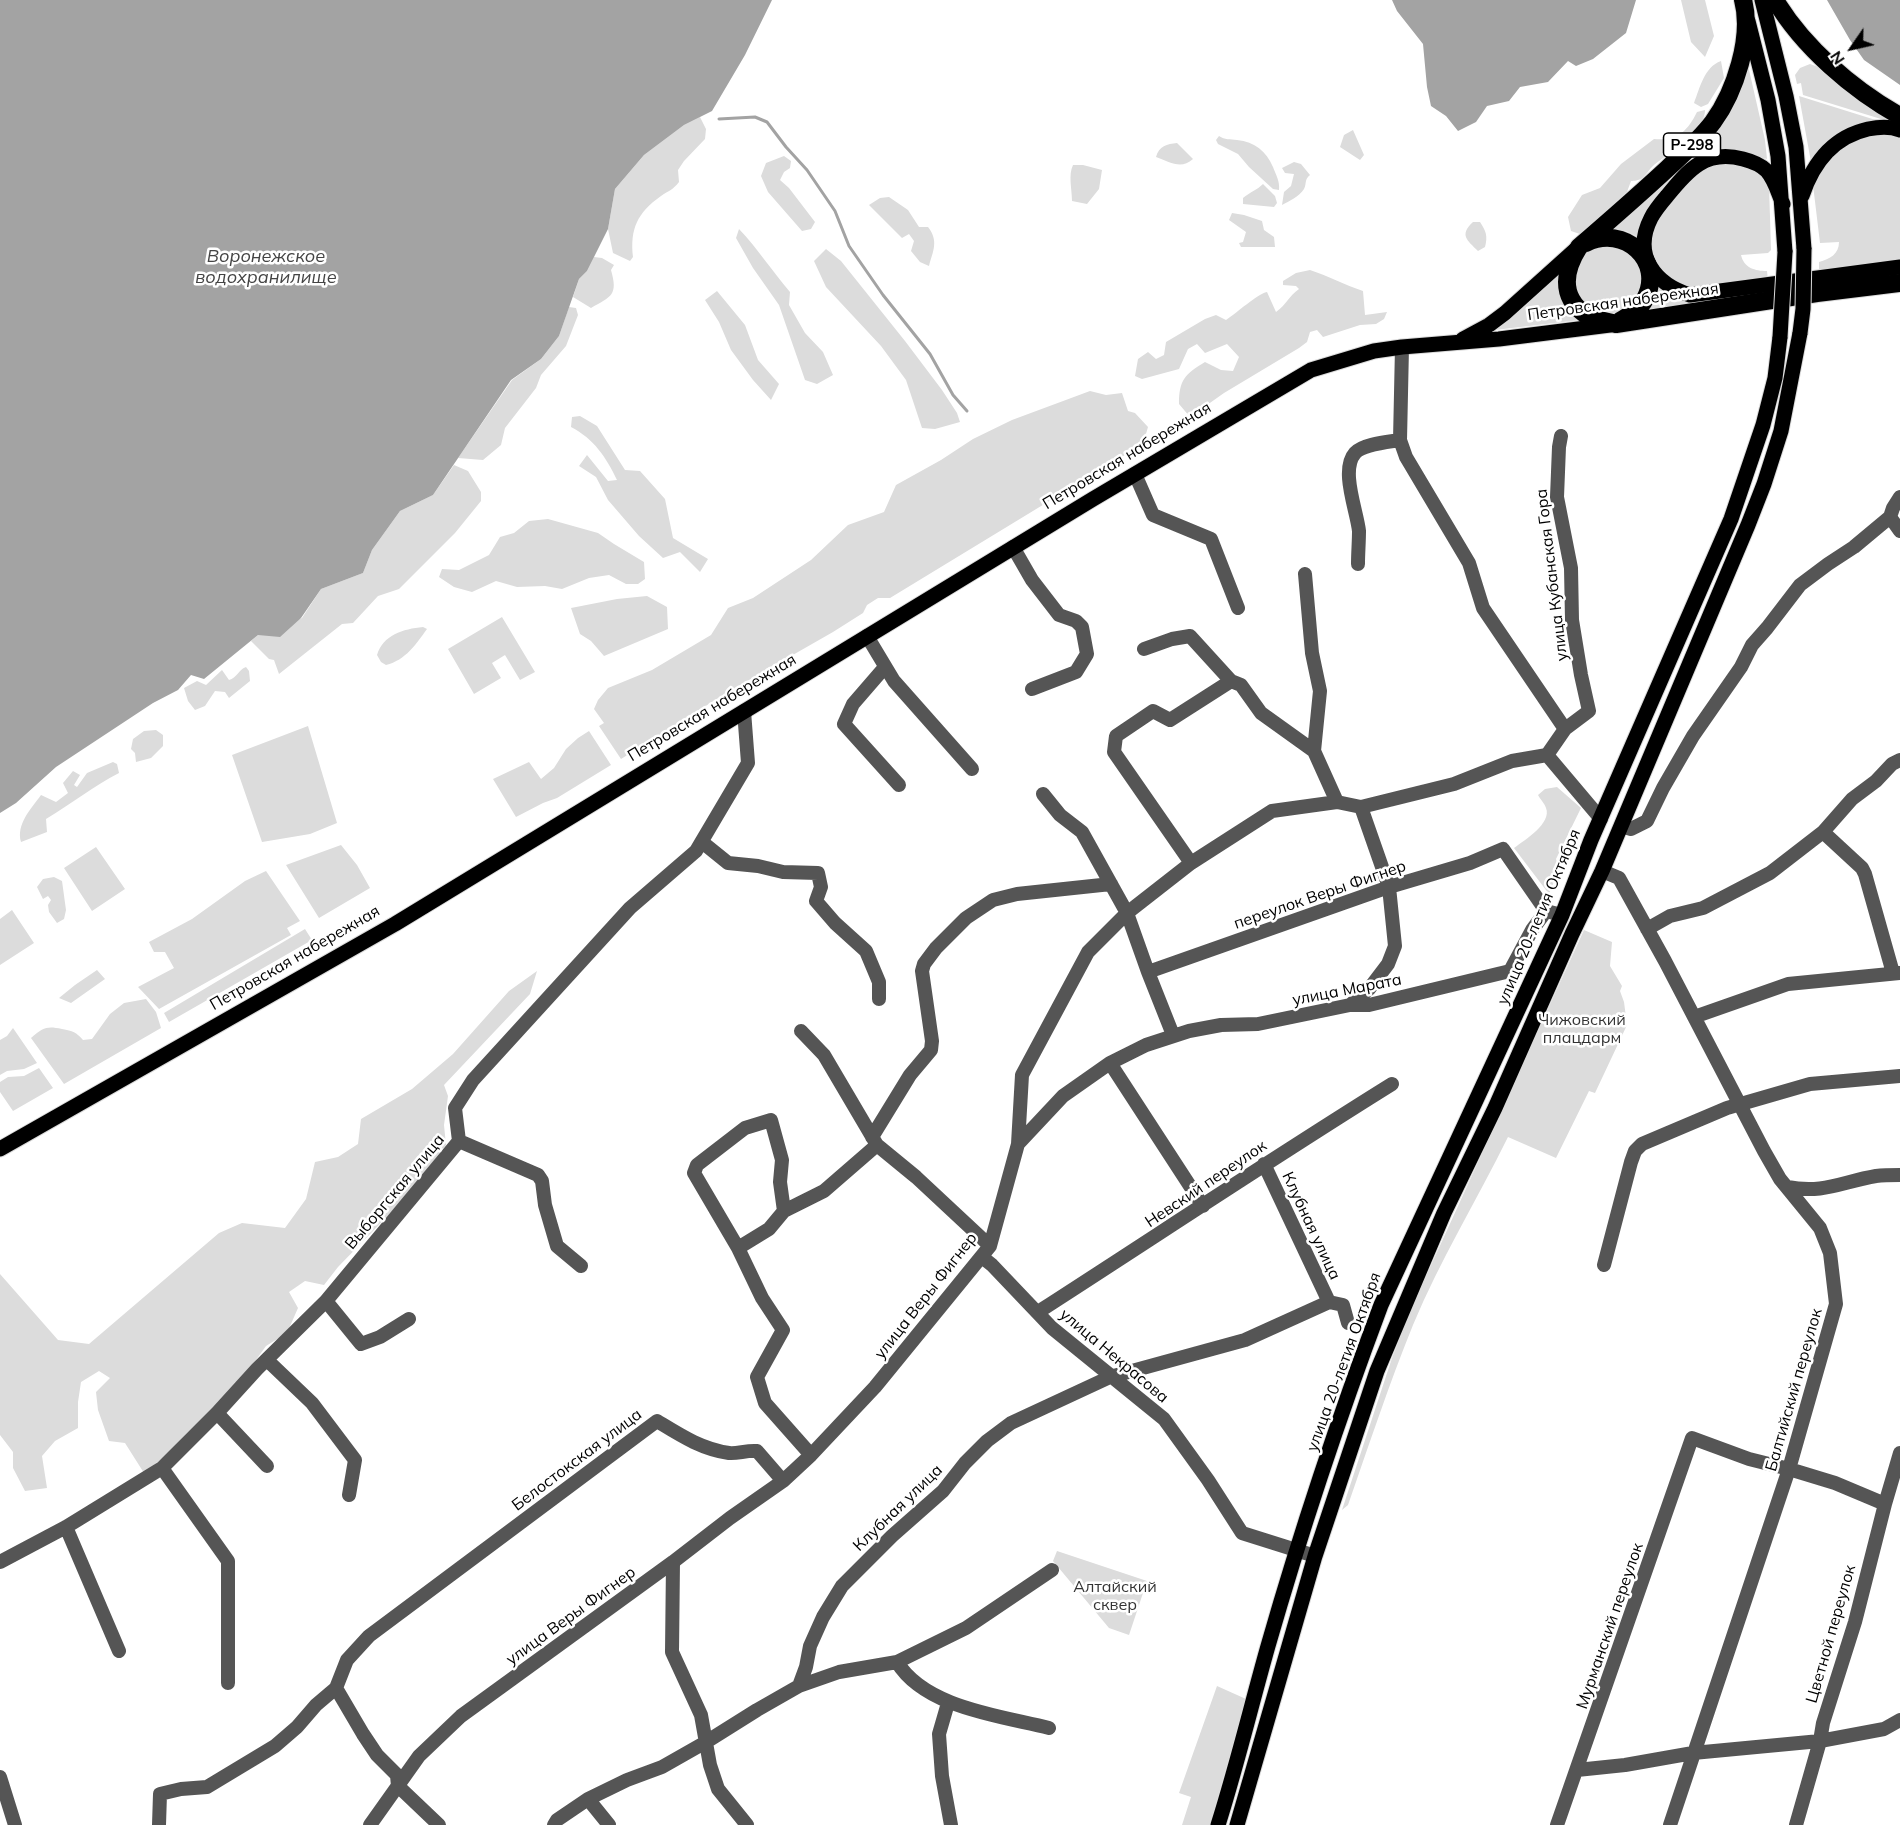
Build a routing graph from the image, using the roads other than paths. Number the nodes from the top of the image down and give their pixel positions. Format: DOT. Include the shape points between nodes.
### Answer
graph roads {
  1 [pos="1762,0"];
  2 [pos="1775,0"];
  3 [pos="1744,3"];
  4 [pos="1900,116"];
  5 [pos="1900,130"];
  6 [pos="1801,198"];
  7 [pos="1783,204"];
  8 [pos="1579,247"];
  9 [pos="1646,262"];
  10 [pos="1900,267"];
  11 [pos="1900,283"];
  12 [pos="1616,324"];
  13 [pos="1457,342"];
  14 [pos="1402,346"];
  15 [pos="1561,436"];
  16 [pos="1400,440"];
  17 [pos="1135,474"];
  18 [pos="1900,497"];
  19 [pos="1890,518"];
  20 [pos="1900,531"];
  21 [pos="1013,547"];
  22 [pos="1358,564"];
  23 [pos="1305,574"];
  24 [pos="1238,608"];
  25 [pos="867,636"];
  26 [pos="1144,649"];
  27 [pos="885,667"];
  28 [pos="1231,681"];
  29 [pos="1032,689"];
  30 [pos="744,711"];
  31 [pos="1566,729"];
  32 [pos="1314,751"];
  33 [pos="1547,755"];
  34 [pos="1900,760"];
  35 [pos="972,769"];
  36 [pos="899,785"];
  37 [pos="1043,794"];
  38 [pos="1337,802"];
  39 [pos="1361,807"];
  40 [pos="1601,819"];
  41 [pos="1621,826"];
  42 [pos="1823,832"];
  43 [pos="702,842"];
  44 [pos="1191,863"];
  45 [pos="1602,871"];
  46 [pos="1111,884"];
  47 [pos="1389,887"];
  48 [pos="1546,912"];
  49 [pos="1127,913"];
  50 [pos="1562,915"];
  51 [pos="1647,929"];
  52 [pos="1148,972"];
  53 [pos="1896,973"];
  54 [pos="879,999"];
  55 [pos="1350,1005"];
  56 [pos="1694,1017"];
  57 [pos="801,1031"];
  58 [pos="1173,1035"];
  59 [pos="1110,1063"];
  60 [pos="1900,1076"];
  61 [pos="1392,1084"];
  62 [pos="1739,1106"];
  63 [pos="459,1141"];
  64 [pos="874,1141"];
  65 [pos="1018,1144"];
  66 [pos="0,1149"];
  67 [pos="1264,1164"];
  68 [pos="1900,1175"];
  69 [pos="1787,1187"];
  70 [pos="1203,1206"];
  71 [pos="784,1211"];
  72 [pos="738,1248"];
  73 [pos="986,1251"];
  74 [pos="1604,1264"];
  75 [pos="581,1266"];
  76 [pos="326,1301"];
  77 [pos="1329,1302"];
  78 [pos="1038,1312"];
  79 [pos="409,1319"];
  80 [pos="1348,1323"];
  81 [pos="267,1360"];
  82 [pos="1110,1377"];
  83 [pos="217,1413"];
  84 [pos="1900,1453"];
  85 [pos="811,1455"];
  86 [pos="267,1466"];
  87 [pos="162,1468"];
  88 [pos="1789,1469"];
  89 [pos="783,1481"];
  90 [pos="349,1495"];
  91 [pos="1885,1504"];
  92 [pos="66,1527"];
  93 [pos="1297,1550"];
  94 [pos="1315,1556"];
  95 [pos="0,1562"];
  96 [pos="673,1562"];
  97 [pos="1052,1570"];
  98 [pos="119,1651"];
  99 [pos="897,1662"];
  100 [pos="228,1683"];
  101 [pos="799,1686"];
  102 [pos="336,1688"];
  103 [pos="948,1703"];
  104 [pos="1900,1720"];
  105 [pos="1049,1728"];
  106 [pos="1820,1741"];
  107 [pos="706,1743"];
  108 [pos="1693,1753"];
  109 [pos="1577,1770"];
  110 [pos="0,1777"];
  111 [pos="398,1786"];
  112 [pos="588,1799"];
  113 [pos="15,1825"];
  114 [pos="159,1825"];
  115 [pos="370,1825"];
  116 [pos="439,1825"];
  117 [pos="554,1825"];
  118 [pos="609,1825"];
  119 [pos="747,1825"];
  120 [pos="951,1825"];
  121 [pos="1218,1825"];
  122 [pos="1237,1825"];
  123 [pos="1557,1825"];
  124 [pos="1670,1825"];
  125 [pos="1796,1825"];
  1 -- 6 [label="main road, улица 20-летия Октября" via="1792,122"];
  2 -- 4 [label="highway" via="1821,56 1859,89"];
  3 -- 7 [label="main road, улица 20-летия Октября" via="1773,128"];
  3 -- 8 [label="highway, Р-298" via="1741,59 1718,115 1682,154"];
  5 -- 6 [label="main road" via="1876,128 1837,143 1813,170"];
  6 -- 41 [label="main road, улица 20-летия Октября, bridge" via="1803,309 1781,431 1748,525"];
  7 -- 9 [label="main road" via="1773,179 1758,164 1733,156 1702,161 1680,178 1651,218"];
  7 -- 40 [label="main road, улица 20-летия Октября, bridge" via="1785,252 1780,337 1763,425 1731,519"];
  8 -- 9 [label="highway" via="1614,238 1636,247"];
  8 -- 12 [label="highway, Р-298" via="1566,277 1571,298 1585,314"];
  8 -- 13 [label="main road, Петровская набережная" via="1505,313"];
  9 -- 10 [label="main road" via="1667,284 1690,295"];
  9 -- 12 [label="highway" via="1650,278 1644,301"];
  11 -- 12 [label="highway, Петровская набережная / Р-298"];
  12 -- 13 [label="main road, Петровская набережная"];
  13 -- 14 [label="main road, Петровская набережная"];
  14 -- 16 [label="street"];
  14 -- 17 [label="main road, Петровская набережная" via="1311,370"];
  15 -- 31 [label="street, улица Кубанская Гора" via="1557,497 1571,568 1572,620 1590,711"];
  16 -- 22 [label="street" via="1356,452 1350,462 1350,488 1359,531"];
  16 -- 31 [label="street" via="1468,563 1483,608"];
  17 -- 21 [label="main road, Петровская набережная"];
  17 -- 24 [label="street" via="1153,515 1211,539"];
  18 -- 19 [label="street"];
  19 -- 20 [label="street"];
  19 -- 41 [label="street" via="1800,585 1752,645 1694,736 1647,821 1631,829"];
  21 -- 25 [label="main road, Петровская набережная"];
  21 -- 29 [label="street" via="1059,615 1082,627 1087,654 1076,672"];
  23 -- 32 [label="street" via="1312,653 1320,691"];
  25 -- 27 [label="street"];
  25 -- 30 [label="main road, Петровская набережная"];
  26 -- 28 [label="street" via="1190,636"];
  27 -- 35 [label="street"];
  27 -- 36 [label="street" via="853,704 844,724"];
  28 -- 32 [label="street" via="1241,685 1261,713"];
  28 -- 44 [label="street" via="1170,720 1153,711 1116,736 1113,752"];
  30 -- 43 [label="street, Выборгская улица" via="748,763"];
  30 -- 66 [label="main road, Петровская набережная" via="394,924"];
  31 -- 33 [label="street"];
  32 -- 38 [label="street"];
  33 -- 39 [label="street, улица Веры Фигнер" via="1512,761 1454,784"];
  33 -- 40 [label="street"];
  34 -- 42 [label="street" via="1852,799"];
  37 -- 46 [label="street" via="1060,815 1082,832"];
  38 -- 39 [label="street, улица Веры Фигнер"];
  38 -- 44 [label="street, улица Веры Фигнер" via="1272,811"];
  39 -- 47 [label="street"];
  40 -- 50 [label="main road, улица 20-летия Октября"];
  41 -- 45 [label="main road, улица 20-летия Октября"];
  42 -- 51 [label="street" via="1770,873 1703,908 1670,916"];
  42 -- 53 [label="street" via="1862,868"];
  43 -- 54 [label="street" via="728,863 818,873 821,887 816,901 866,951 879,982"];
  43 -- 63 [label="street, Выборгская улица" via="630,908 473,1080 455,1108"];
  44 -- 49 [label="street, улица Веры Фигнер"];
  45 -- 51 [label="street, Балтийский переулок" via="1619,878"];
  45 -- 94 [label="main road, улица 20-летия Октября" via="1399,1315"];
  46 -- 49 [label="street"];
  46 -- 64 [label="street" via="993,900 966,918 936,948 922,970 931,1050 910,1075"];
  47 -- 48 [label="street, переулок Веры Фигнер" via="1503,849"];
  47 -- 52 [label="street, переулок Веры Фигнер"];
  47 -- 55 [label="street" via="1395,946 1388,964 1369,989"];
  48 -- 50 [label="street"];
  48 -- 55 [label="street, улица Марата" via="1510,971 1369,1005"];
  49 -- 52 [label="street"];
  49 -- 65 [label="street, улица Веры Фигнер" via="1088,952 1022,1076"];
  50 -- 93 [label="main road, улица 20-летия Октября" via="1381,1305"];
  51 -- 56 [label="street, Балтийский переулок"];
  52 -- 58 [label="street"];
  53 -- 56 [label="street" via="1788,984"];
  55 -- 58 [label="street, улица Марата" via="1258,1024"];
  56 -- 62 [label="street, Балтийский переулок"];
  57 -- 64 [label="street, улица Некрасова" via="824,1055"];
  58 -- 59 [label="street, улица Марата"];
  59 -- 65 [label="street, улица Марата" via="1063,1096"];
  59 -- 70 [label="street"];
  60 -- 62 [label="street" via="1809,1084"];
  61 -- 67 [label="street, Невский переулок"];
  62 -- 69 [label="street, Балтийский переулок"];
  62 -- 74 [label="street" via="1642,1144 1635,1151"];
  63 -- 75 [label="street" via="538,1174 543,1181 545,1205 557,1246"];
  63 -- 76 [label="street, Выборгская улица"];
  64 -- 71 [label="street" via="824,1191"];
  64 -- 73 [label="street, улица Некрасова" via="916,1177"];
  65 -- 73 [label="street, улица Веры Фигнер"];
  67 -- 70 [label="street, Невский переулок"];
  67 -- 77 [label="street, Клубная улица"];
  68 -- 69 [label="street" via="1876,1176 1832,1188"];
  69 -- 88 [label="street, Балтийский переулок" via="1826,1240 1836,1304"];
  70 -- 78 [label="street, Невский переулок"];
  71 -- 72 [label="street" via="769,1228"];
  71 -- 72 [label="street" via="782,1160 771,1120 746,1128 697,1165 694,1173"];
  72 -- 85 [label="street" via="762,1298 783,1330 757,1377 765,1403"];
  73 -- 78 [label="street, улица Некрасова" via="992,1265"];
  73 -- 85 [label="street, улица Веры Фигнер" via="875,1387"];
  76 -- 79 [label="street" via="361,1344"];
  76 -- 81 [label="street, Выборгская улица"];
  77 -- 80 [label="street, Клубная улица" via="1343,1305"];
  77 -- 82 [label="street, Клубная улица" via="1245,1340"];
  78 -- 82 [label="street, улица Некрасова"];
  81 -- 83 [label="street, Выборгская улица"];
  81 -- 90 [label="street" via="312,1402 355,1460"];
  82 -- 93 [label="street, улица Некрасова" via="1164,1419 1242,1533"];
  82 -- 101 [label="street, Клубная улица" via="1011,1423 987,1441 943,1491 842,1586 810,1646"];
  83 -- 86 [label="street"];
  83 -- 87 [label="street, Выборгская улица"];
  84 -- 91 [label="street, Цветной переулок"];
  85 -- 89 [label="street, улица Веры Фигнер"];
  87 -- 92 [label="street, Выборгская улица"];
  87 -- 100 [label="street" via="228,1561"];
  88 -- 91 [label="street"];
  88 -- 108 [label="street, Балтийский переулок"];
  88 -- 109 [label="street, Мурманский переулок" via="1692,1438"];
  89 -- 96 [label="street, улица Веры Фигнер"];
  89 -- 102 [label="street, Белостокская улица" via="757,1450 731,1454 692,1443 657,1420 369,1636 347,1660"];
  91 -- 106 [label="street, Цветной переулок"];
  92 -- 95 [label="street, Выборгская улица"];
  92 -- 98 [label="street"];
  93 -- 94 [label="street, улица Некрасова"];
  93 -- 121 [label="main road, улица 20-летия Октября"];
  94 -- 122 [label="main road, улица 20-летия Октября"];
  96 -- 107 [label="street" via="672,1652 701,1715"];
  96 -- 111 [label="street, улица Веры Фигнер" via="461,1716 419,1756"];
  97 -- 99 [label="street" via="966,1628"];
  99 -- 101 [label="street" via="839,1672"];
  99 -- 103 [label="street" via="918,1685"];
  101 -- 107 [label="street"];
  102 -- 111 [label="street" via="377,1755 397,1775"];
  102 -- 114 [label="street" via="275,1746 207,1787 160,1794"];
  103 -- 105 [label="street"];
  103 -- 120 [label="street" via="939,1734"];
  104 -- 106 [label="street" via="1884,1729"];
  106 -- 108 [label="street"];
  106 -- 125 [label="street, Цветной переулок"];
  107 -- 112 [label="street"];
  107 -- 119 [label="street" via="718,1789"];
  108 -- 109 [label="street"];
  108 -- 124 [label="street, Балтийский переулок"];
  109 -- 123 [label="street, Мурманский переулок"];
  110 -- 113 [label="street"];
  111 -- 115 [label="street, улица Веры Фигнер"];
  111 -- 116 [label="street"];
  112 -- 117 [label="street"];
  112 -- 118 [label="street"];
}
